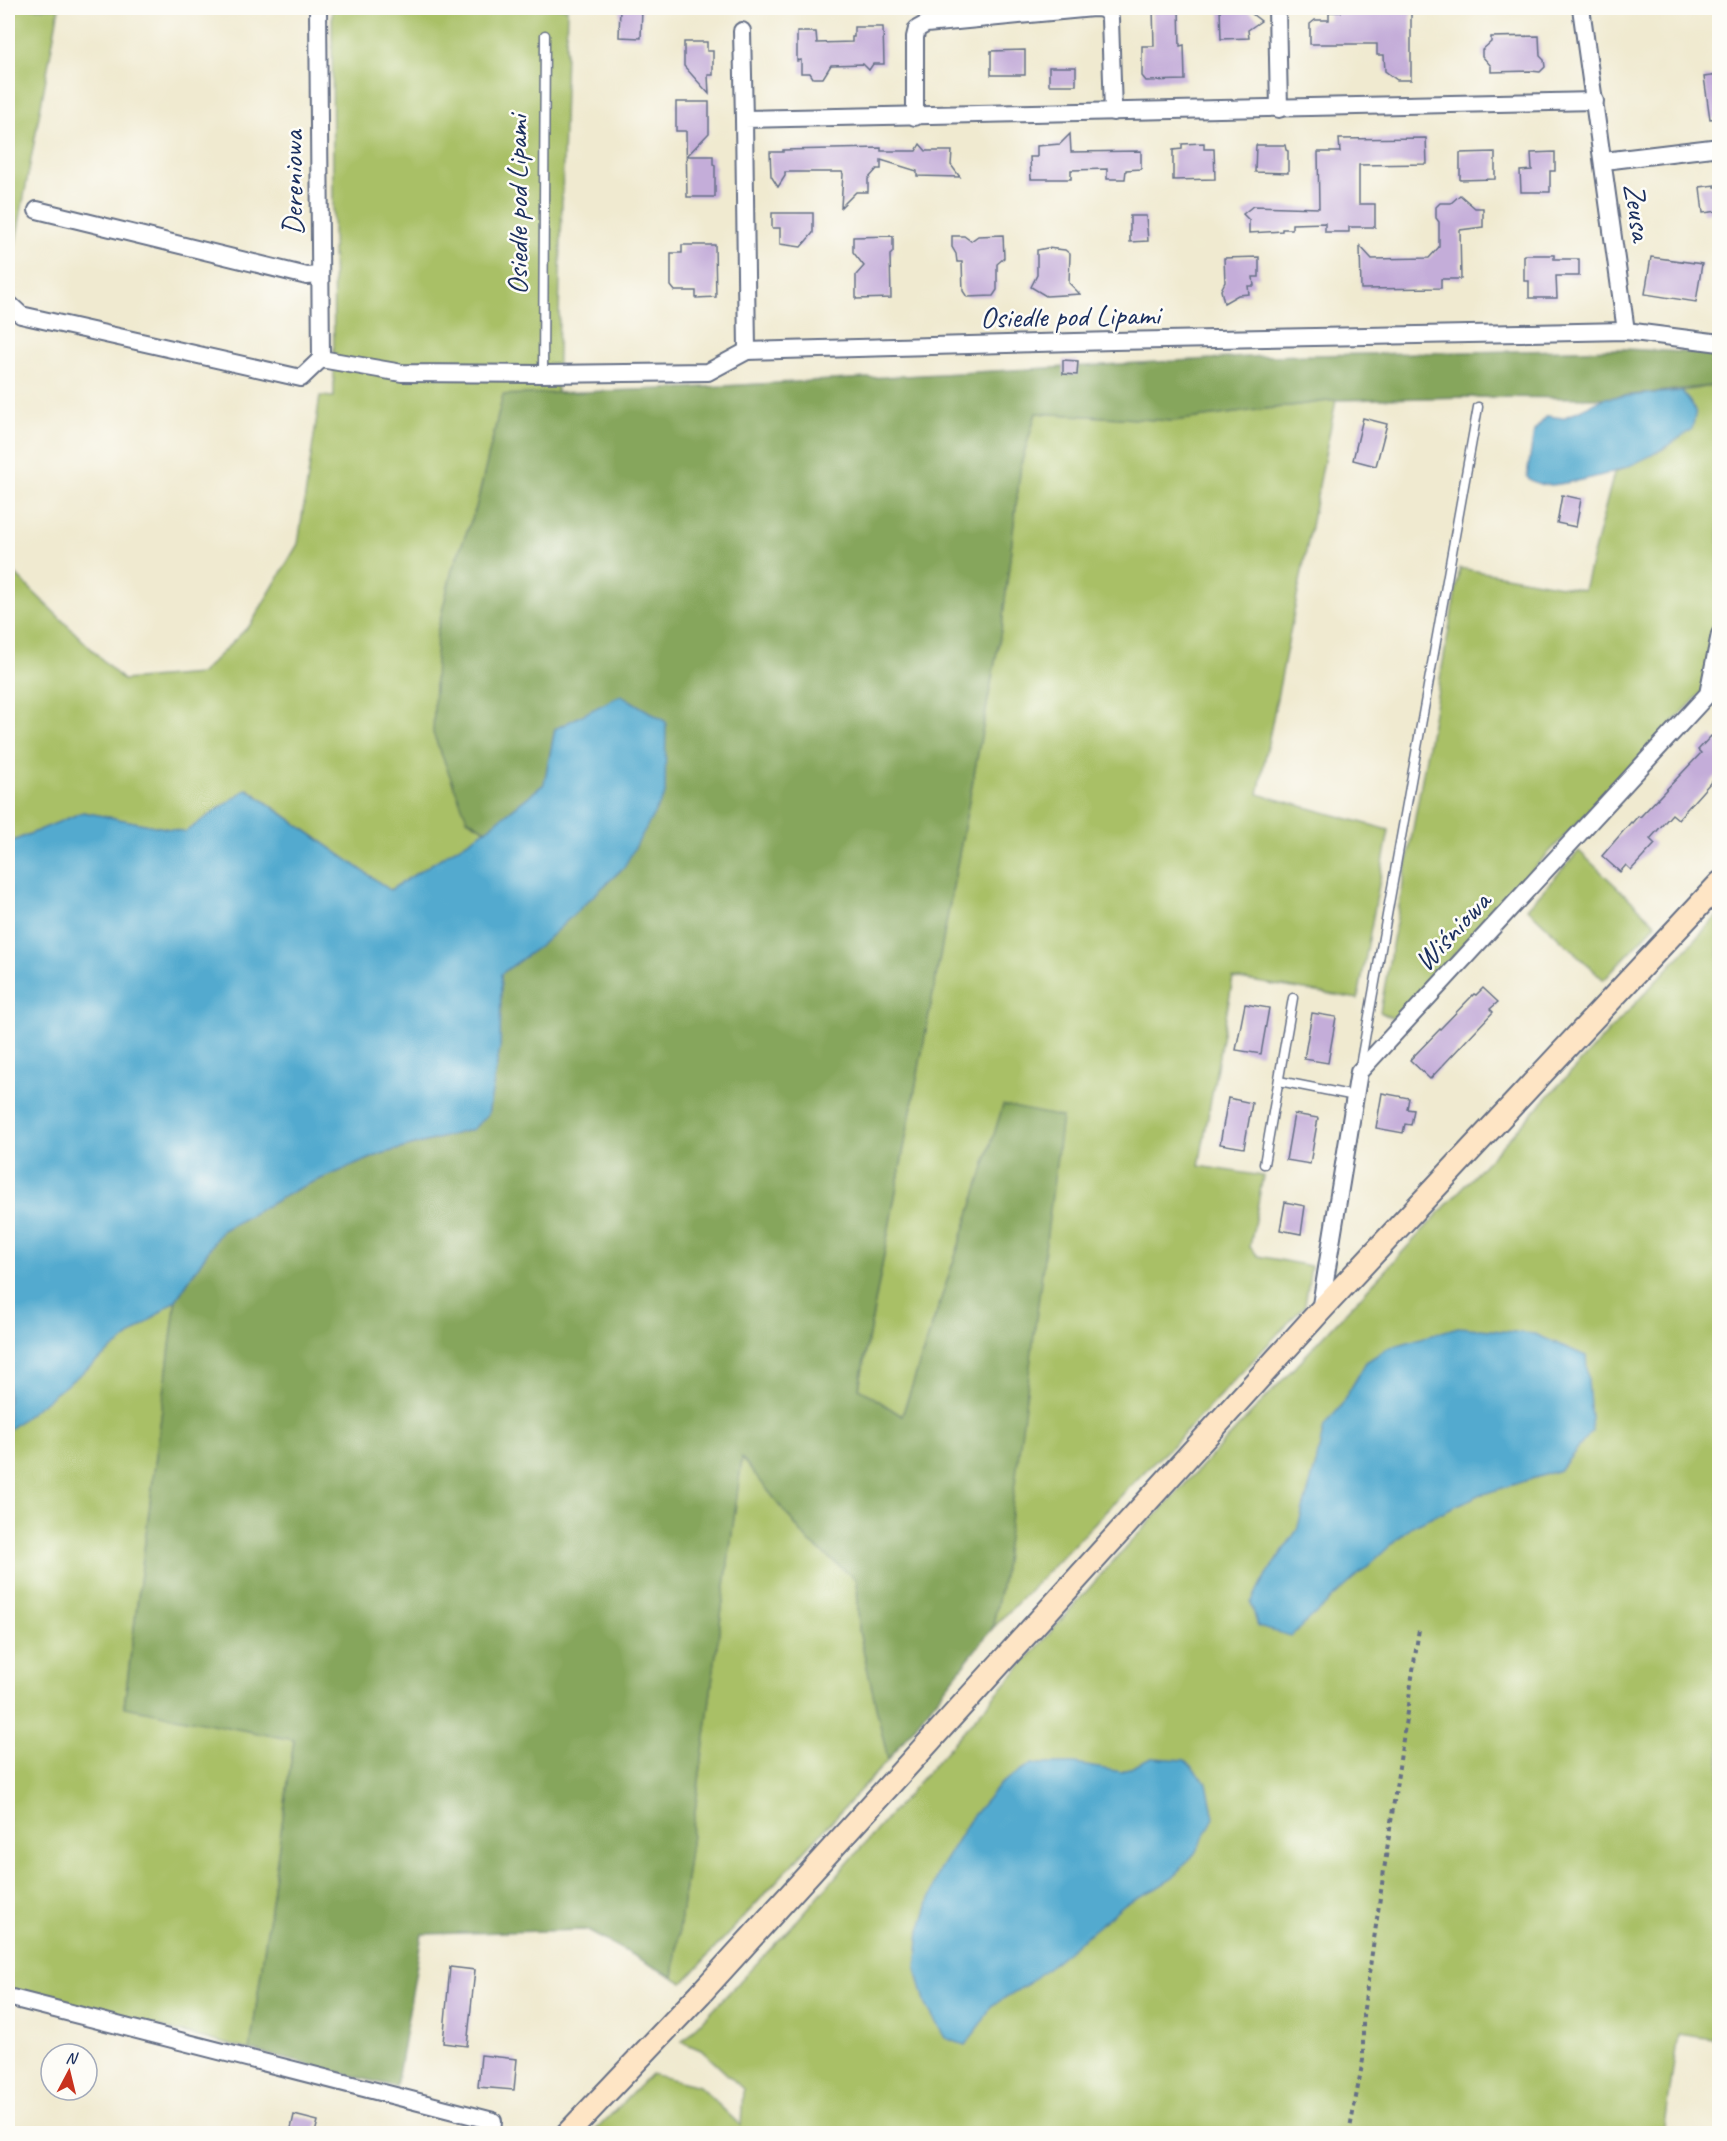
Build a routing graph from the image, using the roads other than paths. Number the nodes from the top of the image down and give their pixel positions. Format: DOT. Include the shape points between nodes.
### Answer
graph roads {
  1 [pos="318,8"];
  2 [pos="1277,8"];
  3 [pos="1581,8"];
  4 [pos="742,31"];
  5 [pos="545,35"];
  6 [pos="1595,101"];
  7 [pos="1279,109"];
  8 [pos="1113,112"];
  9 [pos="915,117"];
  10 [pos="744,119"];
  11 [pos="1719,147"];
  12 [pos="1604,161"];
  13 [pos="38,210"];
  14 [pos="320,275"];
  15 [pos="8,303"];
  16 [pos="1626,331"];
  17 [pos="1719,343"];
  18 [pos="747,351"];
  19 [pos="321,358"];
  20 [pos="543,374"];
  21 [pos="1478,406"];
  22 [pos="1719,634"];
  23 [pos="1719,883"];
  24 [pos="1293,998"];
  25 [pos="1359,1072"];
  26 [pos="1278,1081"];
  27 [pos="1355,1096"];
  28 [pos="1264,1164"];
  29 [pos="1320,1311"];
  30 [pos="8,1997"];
  31 [pos="492,2133"];
  32 [pos="567,2133"];
  1 -- 14 [label="street, Dereniowa"];
  2 -- 7 [label="street"];
  3 -- 6 [label="street, Zeusa"];
  4 -- 10 [label="street"];
  5 -- 20 [label="lane, Osiedle pod Lipami"];
  6 -- 7 [label="street"];
  6 -- 12 [label="street, Zeusa"];
  7 -- 8 [label="street"];
  8 -- 9 [label="street"];
  8 -- 9 [label="street" via="1110,19 1103,9 1093,8 926,24 917,29"];
  9 -- 10 [label="street"];
  10 -- 18 [label="street"];
  11 -- 12 [label="street"];
  12 -- 16 [label="street, Zeusa"];
  13 -- 14 [label="street" via="308,276"];
  14 -- 19 [label="street, Dereniowa"];
  15 -- 19 [label="street" via="21,315 301,378"];
  16 -- 17 [label="street"];
  16 -- 18 [label="street, Osiedle pod Lipami"];
  18 -- 20 [label="street" via="708,372"];
  19 -- 20 [label="street" via="402,373"];
  21 -- 25 [label="lane"];
  22 -- 25 [label="street, Wiśniowa" via="1708,694"];
  23 -- 29 [label="street"];
  24 -- 26 [label="lane"];
  25 -- 27 [label="street"];
  26 -- 27 [label="lane"];
  26 -- 28 [label="lane"];
  27 -- 29 [label="street"];
  29 -- 32 [label="street" via="700,1994"];
  30 -- 31 [label="street" via="493,2121"];
}
